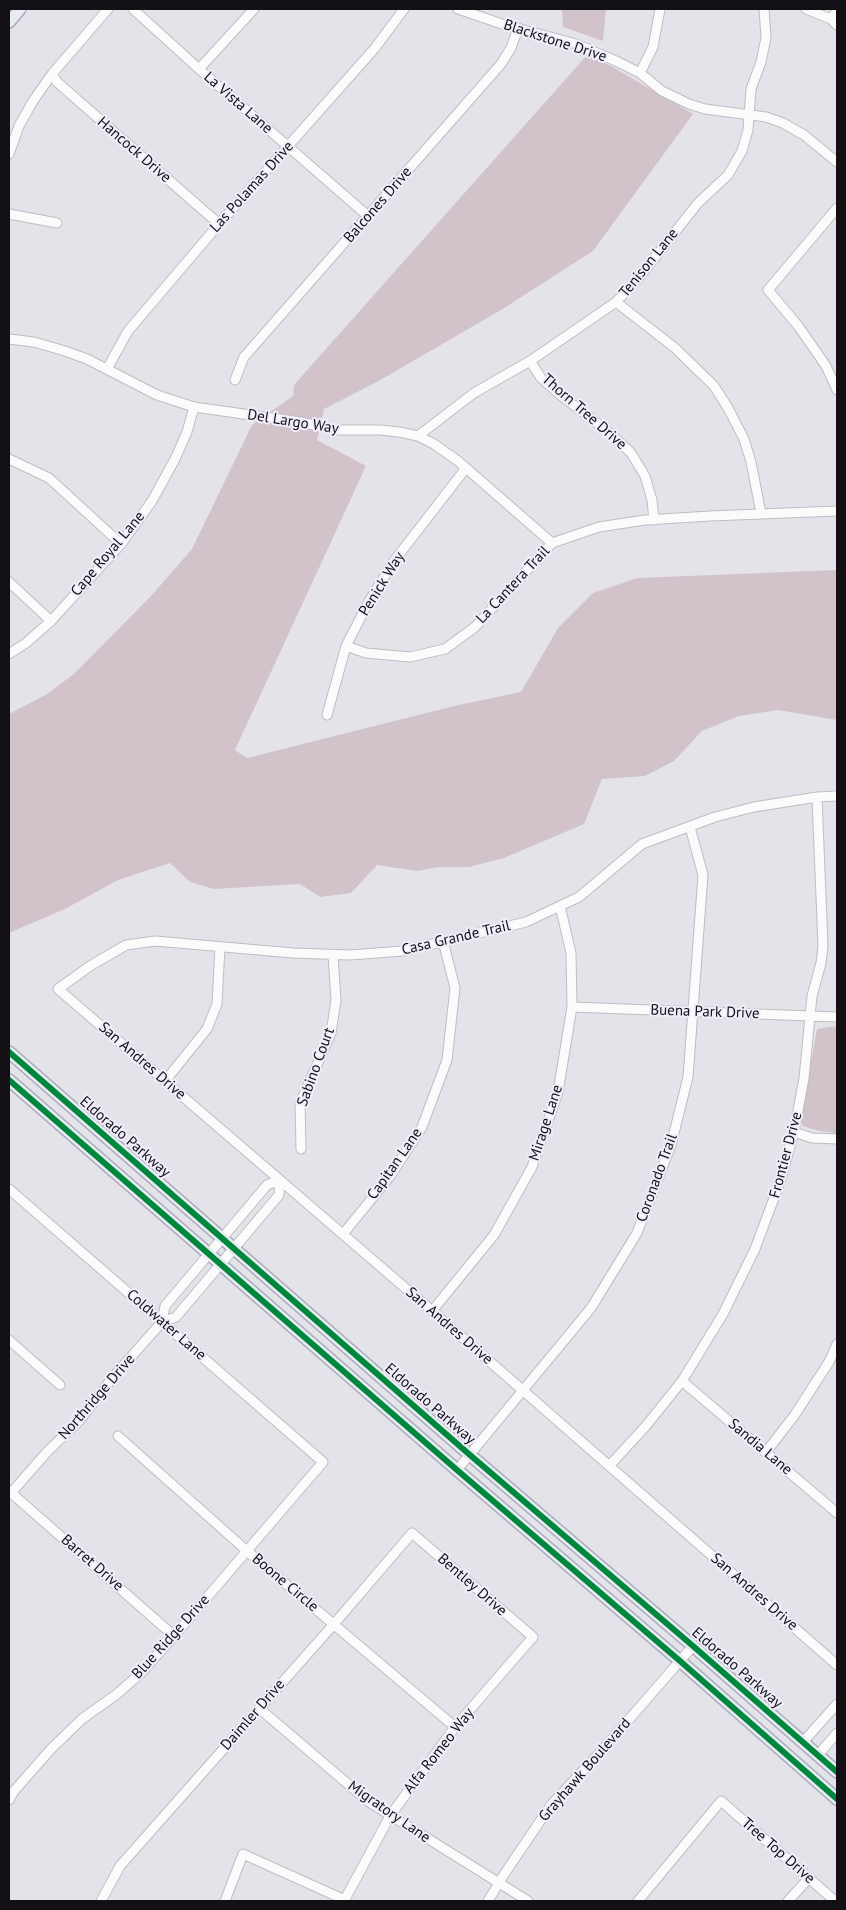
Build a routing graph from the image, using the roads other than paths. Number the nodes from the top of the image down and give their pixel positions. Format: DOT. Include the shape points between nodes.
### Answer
graph roads {
  1 [pos="20,9"];
  2 [pos="108,9"];
  3 [pos="133,9"];
  4 [pos="254,9"];
  5 [pos="404,9"];
  6 [pos="458,9"];
  7 [pos="660,9"];
  8 [pos="764,9"];
  9 [pos="806,9"];
  10 [pos="837,11"];
  11 [pos="9,22"];
  12 [pos="834,22"];
  13 [pos="518,28"];
  14 [pos="199,70"];
  15 [pos="640,73"];
  16 [pos="52,74"];
  17 [pos="749,114"];
  18 [pos="288,147"];
  19 [pos="9,154"];
  20 [pos="837,162"];
  21 [pos="837,208"];
  22 [pos="9,214"];
  23 [pos="368,216"];
  24 [pos="57,223"];
  25 [pos="218,224"];
  26 [pos="616,302"];
  27 [pos="9,339"];
  28 [pos="530,361"];
  29 [pos="107,369"];
  30 [pos="235,380"];
  31 [pos="837,390"];
  32 [pos="194,408"];
  33 [pos="418,436"];
  34 [pos="9,459"];
  35 [pos="466,468"];
  36 [pos="837,511"];
  37 [pos="761,513"];
  38 [pos="654,520"];
  39 [pos="552,543"];
  40 [pos="121,544"];
  41 [pos="9,582"];
  42 [pos="51,621"];
  43 [pos="346,646"];
  44 [pos="9,654"];
  45 [pos="327,715"];
  46 [pos="837,796"];
  47 [pos="817,797"];
  48 [pos="690,826"];
  49 [pos="560,906"];
  50 [pos="443,942"];
  51 [pos="220,947"];
  52 [pos="333,955"];
  53 [pos="58,989"];
  54 [pos="572,1007"];
  55 [pos="692,1012"];
  56 [pos="811,1015"];
  57 [pos="837,1017"];
  58 [pos="9,1052"];
  59 [pos="9,1080"];
  60 [pos="165,1081"];
  61 [pos="794,1132"];
  62 [pos="837,1140"];
  63 [pos="301,1149"];
  64 [pos="280,1180"];
  65 [pos="9,1189"];
  66 [pos="343,1234"];
  67 [pos="222,1238"];
  68 [pos="234,1249"];
  69 [pos="209,1254"];
  70 [pos="220,1264"];
  71 [pos="432,1311"];
  72 [pos="162,1322"];
  73 [pos="9,1340"];
  74 [pos="837,1344"];
  75 [pos="682,1381"];
  76 [pos="60,1385"];
  77 [pos="524,1391"];
  78 [pos="118,1436"];
  79 [pos="766,1452"];
  80 [pos="470,1455"];
  81 [pos="323,1462"];
  82 [pos="609,1466"];
  83 [pos="457,1470"];
  84 [pos="10,1492"];
  85 [pos="837,1513"];
  86 [pos="412,1533"];
  87 [pos="247,1551"];
  88 [pos="334,1624"];
  89 [pos="174,1636"];
  90 [pos="533,1637"];
  91 [pos="693,1646"];
  92 [pos="680,1661"];
  93 [pos="837,1665"];
  94 [pos="837,1704"];
  95 [pos="260,1709"];
  96 [pos="455,1727"];
  97 [pos="837,1733"];
  98 [pos="803,1742"];
  99 [pos="818,1755"];
  100 [pos="837,1772"];
  101 [pos="837,1799"];
  102 [pos="9,1800"];
  103 [pos="390,1816"];
  104 [pos="809,1878"];
  105 [pos="498,1883"];
  106 [pos="100,1901"];
  107 [pos="225,1901"];
  108 [pos="344,1901"];
  109 [pos="488,1901"];
  110 [pos="528,1901"];
  111 [pos="638,1901"];
  112 [pos="788,1901"];
  113 [pos="835,1901"];
  1 -- 11 [label="main road"];
  2 -- 16 [label="street"];
  3 -- 14 [label="street, La Vista Lane"];
  4 -- 14 [label="street"];
  5 -- 18 [label="street, Las Polamas Drive" via="375,48"];
  6 -- 13 [label="street, Blackstone Drive"];
  7 -- 15 [label="street" via="653,47"];
  8 -- 17 [label="street, Tenison Lane" via="766,38 751,89"];
  9 -- 12 [label="street"];
  10 -- 12 [label="street"];
  13 -- 15 [label="street, Blackstone Drive" via="576,44"];
  13 -- 23 [label="street, Balcones Drive" via="501,64"];
  14 -- 18 [label="street, La Vista Lane"];
  15 -- 17 [label="street, Blackstone Drive" via="662,91 689,104"];
  16 -- 19 [label="street" via="19,126"];
  16 -- 25 [label="street, Hancock Drive" via="56,82"];
  17 -- 20 [label="street, Blackstone Drive" via="783,123 804,135"];
  17 -- 26 [label="street, Tenison Lane" via="742,151 728,175 698,203"];
  18 -- 23 [label="street, La Vista Lane"];
  18 -- 25 [label="street, Las Polamas Drive"];
  21 -- 31 [label="street" via="768,290 826,366"];
  22 -- 24 [label="street"];
  23 -- 30 [label="street, Balcones Drive" via="244,357"];
  25 -- 29 [label="street, Las Polamas Drive" via="128,331"];
  26 -- 28 [label="street, Tenison Lane"];
  26 -- 37 [label="street" via="675,348 714,386 744,439"];
  27 -- 29 [label="street, Del Largo Way" via="65,351"];
  28 -- 33 [label="street, Tenison Lane" via="474,393"];
  28 -- 38 [label="street, Thorn Tree Drive" via="541,378 631,453 645,476"];
  29 -- 32 [label="street, Del Largo Way" via="157,395"];
  32 -- 33 [label="street, Del Largo Way" via="337,430 389,431"];
  32 -- 40 [label="street, Cape Royal Lane" via="175,459 152,501"];
  33 -- 35 [label="street, Del Largo Way"];
  34 -- 40 [label="street" via="48,478"];
  35 -- 39 [label="street, Del Largo Way"];
  35 -- 43 [label="street, Penick Way" via="394,561"];
  36 -- 37 [label="street, La Cantera Trail"];
  37 -- 38 [label="street, La Cantera Trail"];
  38 -- 39 [label="street, La Cantera Trail" via="599,527"];
  39 -- 43 [label="street, La Cantera Trail" via="475,627 445,649 410,658 366,653"];
  40 -- 42 [label="street, Cape Royal Lane"];
  41 -- 42 [label="street"];
  42 -- 44 [label="street, Cape Royal Lane"];
  43 -- 45 [label="street, Penick Way"];
  46 -- 47 [label="street, Casa Grande Trail"];
  47 -- 48 [label="street, Casa Grande Trail" via="754,807"];
  47 -- 56 [label="street, Frontier Drive" via="823,946"];
  48 -- 49 [label="street, Casa Grande Trail" via="642,844 579,897"];
  48 -- 55 [label="street, Coronado Trail" via="703,875"];
  49 -- 50 [label="street, Casa Grande Trail" via="526,922"];
  49 -- 54 [label="street, Mirage Lane" via="571,953"];
  50 -- 52 [label="street, Casa Grande Trail" via="403,951"];
  50 -- 66 [label="street, Capitan Lane" via="455,988 447,1060 422,1127 391,1175"];
  51 -- 52 [label="street, Casa Grande Trail"];
  51 -- 53 [label="street, Casa Grande Trail" via="155,941 126,945"];
  51 -- 60 [label="street" via="217,1004 211,1020"];
  52 -- 63 [label="street, Sabino Court" via="336,1000 331,1033 300,1103"];
  53 -- 60 [label="street, San Andres Drive"];
  54 -- 55 [label="street, Buena Park Drive"];
  54 -- 71 [label="street, Mirage Lane" via="558,1092 532,1167 494,1235"];
  55 -- 56 [label="street, Buena Park Drive"];
  55 -- 77 [label="street, Coronado Trail" via="688,1077 672,1145 637,1233 591,1308"];
  56 -- 57 [label="street, Buena Park Drive"];
  56 -- 61 [label="street, Frontier Drive"];
  58 -- 67 [label="main road, Eldorado Parkway"];
  59 -- 69 [label="main road"];
  60 -- 64 [label="street, San Andres Drive"];
  61 -- 62 [label="street" via="812,1138"];
  61 -- 75 [label="street, Frontier Drive" via="780,1182 755,1249 723,1314"];
  64 -- 66 [label="street, San Andres Drive"];
  64 -- 67 [label="street, Northridge Drive" via="267,1185"];
  64 -- 68 [label="street, Northridge Drive" via="279,1195"];
  65 -- 72 [label="street, Coldwater Lane"];
  66 -- 71 [label="street, San Andres Drive"];
  67 -- 68 [label="main road, Eldorado Parkway"];
  67 -- 69 [label="street, Northridge Drive"];
  68 -- 70 [label="street, Northridge Drive"];
  68 -- 80 [label="main road, Eldorado Parkway"];
  69 -- 70 [label="main road"];
  69 -- 72 [label="street, Northridge Drive" via="165,1306"];
  70 -- 72 [label="street, Northridge Drive" via="176,1317"];
  70 -- 83 [label="main road"];
  71 -- 77 [label="street, San Andres Drive"];
  72 -- 81 [label="street, Coldwater Lane"];
  72 -- 84 [label="street, Northridge Drive" via="79,1421"];
  73 -- 76 [label="street"];
  74 -- 79 [label="street" via="794,1416"];
  75 -- 79 [label="street, Sandia Lane"];
  75 -- 82 [label="street, Frontier Drive"];
  77 -- 80 [label="street, Coronado Trail"];
  77 -- 82 [label="street, San Andres Drive"];
  78 -- 87 [label="street, Boone Circle"];
  79 -- 85 [label="street, Sandia Lane"];
  80 -- 83 [label="street, Coronado Trail"];
  80 -- 91 [label="main road, Eldorado Parkway"];
  81 -- 87 [label="street, Blue Ridge Drive"];
  82 -- 93 [label="street, San Andres Drive"];
  83 -- 92 [label="main road"];
  84 -- 89 [label="street, Barret Drive"];
  86 -- 88 [label="street, Daimler Drive"];
  86 -- 90 [label="street, Bentley Drive"];
  87 -- 88 [label="street, Boone Circle"];
  87 -- 89 [label="street, Blue Ridge Drive"];
  88 -- 95 [label="street, Daimler Drive"];
  88 -- 96 [label="street, Boone Circle"];
  89 -- 102 [label="street, Blue Ridge Drive" via="142,1672 82,1719 51,1749"];
  90 -- 96 [label="street, Alfa Romeo Way"];
  91 -- 92 [label="street, Grayhawk Boulevard"];
  91 -- 98 [label="main road, Eldorado Parkway"];
  92 -- 101 [label="main road"];
  92 -- 105 [label="street, Grayhawk Boulevard" via="552,1805"];
  94 -- 98 [label="street"];
  95 -- 103 [label="street, Migratory Lane" via="369,1802"];
  95 -- 106 [label="street, Daimler Drive" via="120,1866"];
  96 -- 103 [label="street, Alfa Romeo Way"];
  97 -- 99 [label="street"];
  98 -- 99 [label="main road, Eldorado Parkway"];
  99 -- 100 [label="main road, Eldorado Parkway"];
  103 -- 105 [label="street, Migratory Lane"];
  103 -- 108 [label="street, Alfa Romeo Way"];
  104 -- 111 [label="street, Tree Top Drive" via="721,1801"];
  104 -- 112 [label="street"];
  104 -- 113 [label="street, Tree Top Drive"];
  105 -- 109 [label="street, Grayhawk Boulevard"];
  105 -- 110 [label="street, Migratory Lane"];
  107 -- 108 [label="street" via="243,1854"];
}
